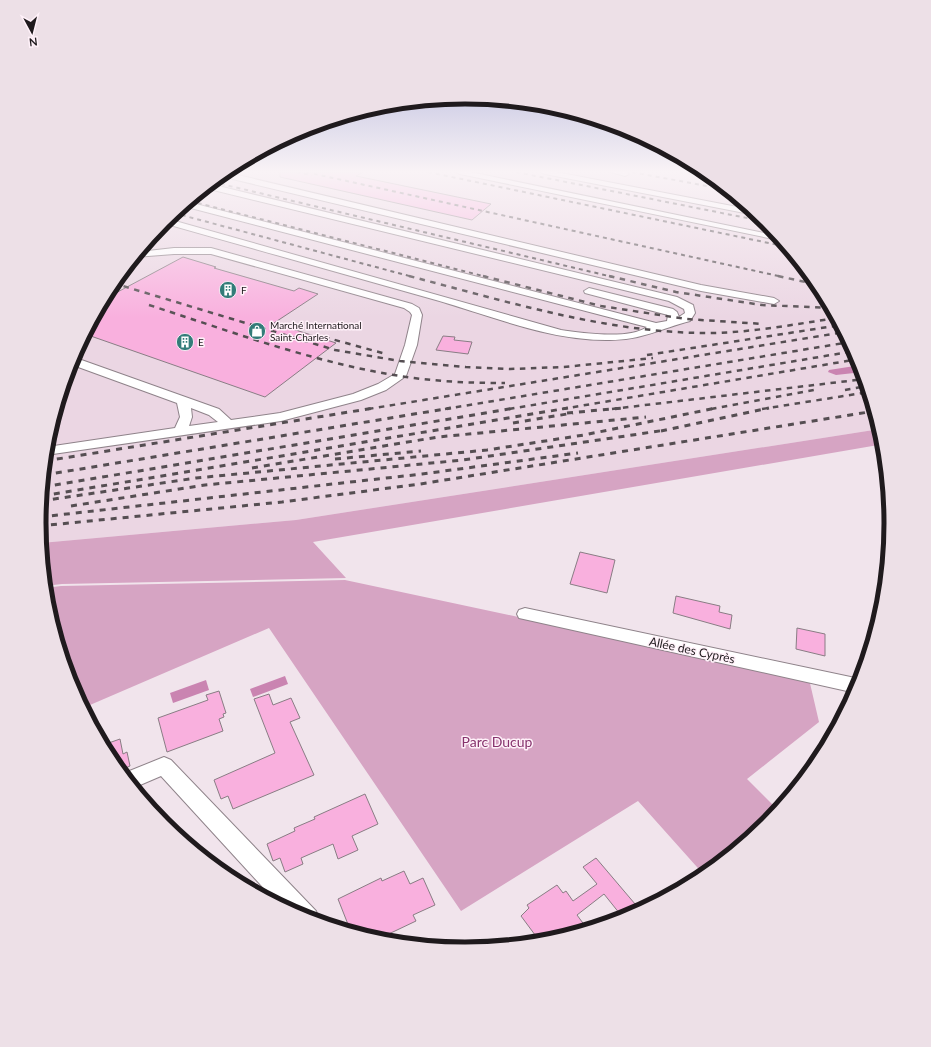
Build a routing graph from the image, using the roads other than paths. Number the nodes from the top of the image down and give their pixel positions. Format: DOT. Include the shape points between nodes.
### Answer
graph roads {
  1 [pos="249,221"];
  2 [pos="310,221"];
  3 [pos="351,221"];
  4 [pos="419,221"];
  5 [pos="698,221"];
  6 [pos="737,221"];
  7 [pos="173,223"];
  8 [pos="761,226"];
  9 [pos="770,236"];
  10 [pos="410,246"];
  11 [pos="144,254"];
  12 [pos="578,288"];
  13 [pos="774,301"];
  14 [pos="670,324"];
  15 [pos="655,327"];
  16 [pos="78,362"];
  17 [pos="183,401"];
  18 [pos="229,425"];
  19 [pos="181,431"];
  20 [pos="53,450"];
  21 [pos="525,614"];
  22 [pos="853,684"];
  23 [pos="133,779"];
  24 [pos="297,908"];
  1 -- 15 [label="street" via="648,323"];
  2 -- 10 [label="street"];
  3 -- 14 [label="street" via="673,299 689,307 690,313 686,320"];
  4 -- 13 [label="street" via="701,288"];
  5 -- 9 [label="street"];
  6 -- 8 [label="street"];
  7 -- 15 [label="street" via="552,331 589,337 618,336 640,334"];
  11 -- 18 [label="street" via="162,251 211,251 415,310 417,315 411,345 400,376 357,397 288,415"];
  12 -- 14 [label="street" via="669,311 674,318"];
  14 -- 15 [label="street"];
  16 -- 17 [label="street"];
  17 -- 18 [label="street" via="214,412"];
  17 -- 19 [label="street" via="186,417"];
  18 -- 19 [label="street"];
  19 -- 20 [label="street"];
  21 -- 22 [label="street, Allée des Cyprès"];
  23 -- 24 [label="street" via="164,766"];
}
